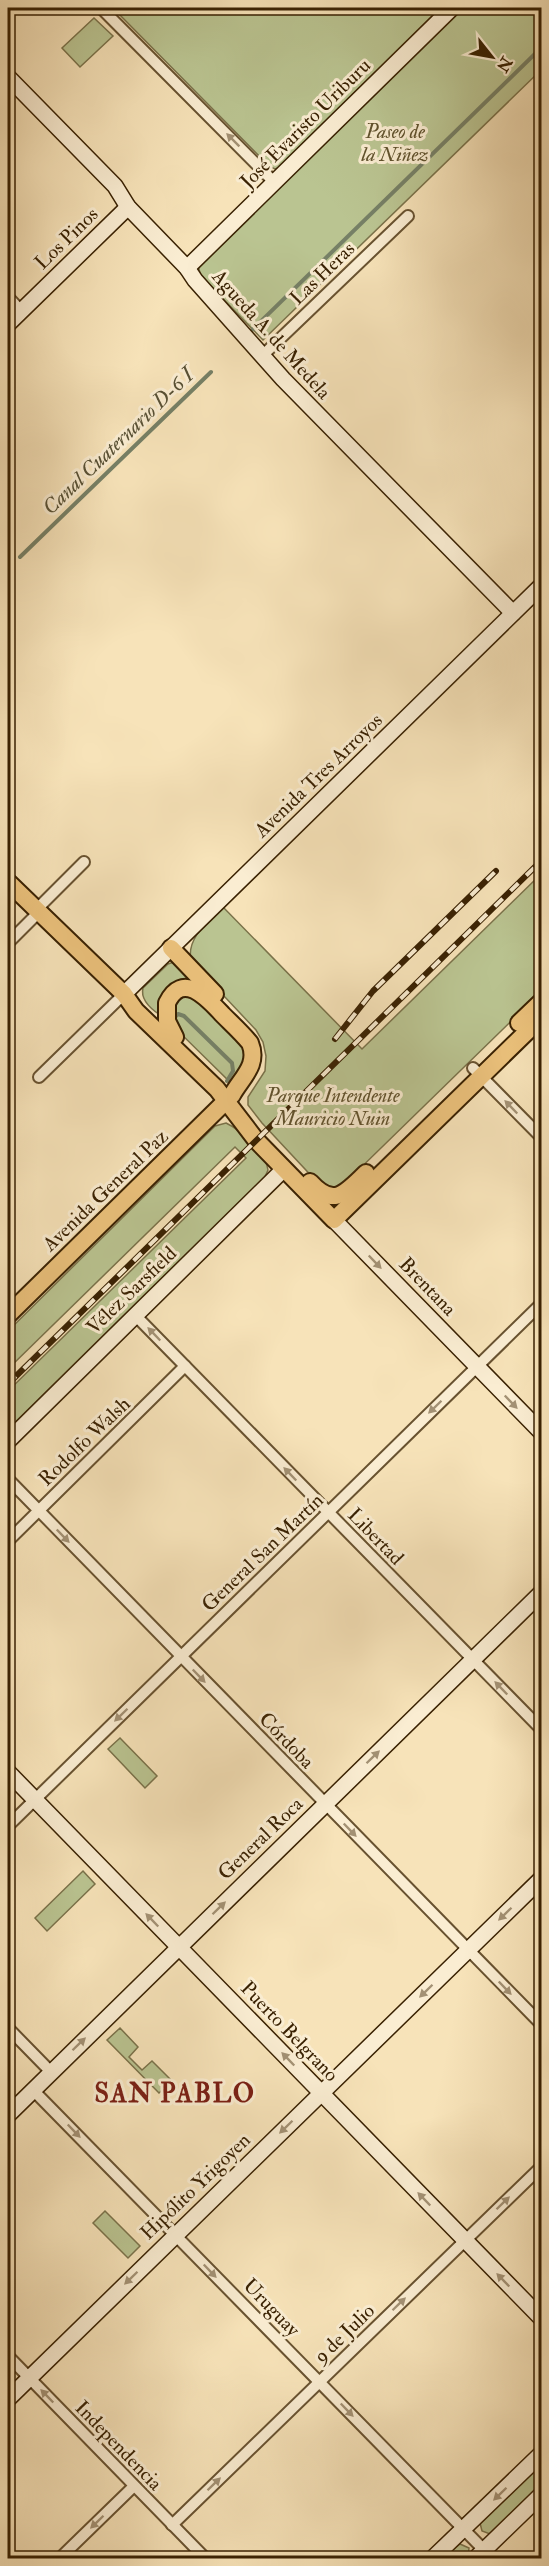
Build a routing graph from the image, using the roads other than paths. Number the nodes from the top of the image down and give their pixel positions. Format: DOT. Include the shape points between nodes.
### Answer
graph roads {
  1 [pos="101,8"];
  2 [pos="452,8"];
  3 [pos="8,77"];
  4 [pos="274,182"];
  5 [pos="128,207"];
  6 [pos="408,216"];
  7 [pos="187,268"];
  8 [pos="8,297"];
  9 [pos="21,311"];
  10 [pos="8,324"];
  11 [pos="262,356"];
  12 [pos="542,585"];
  13 [pos="513,613"];
  14 [pos="84,862"];
  15 [pos="8,882"];
  16 [pos="38,911"];
  17 [pos="8,944"];
  18 [pos="171,948"];
  19 [pos="124,994"];
  20 [pos="542,1001"];
  21 [pos="542,1017"];
  22 [pos="175,1037"];
  23 [pos="477,1072"];
  24 [pos="39,1077"];
  25 [pos="229,1098"];
  26 [pos="426,1114"];
  27 [pos="542,1138"];
  28 [pos="284,1169"];
  29 [pos="332,1218"];
  30 [pos="542,1303"];
  31 [pos="8,1315"];
  32 [pos="135,1315"];
  33 [pos="185,1366"];
  34 [pos="477,1366"];
  35 [pos="542,1433"];
  36 [pos="8,1441"];
  37 [pos="8,1479"];
  38 [pos="38,1511"];
  39 [pos="328,1512"];
  40 [pos="8,1541"];
  41 [pos="542,1592"];
  42 [pos="181,1656"];
  43 [pos="473,1659"];
  44 [pos="542,1730"];
  45 [pos="8,1772"];
  46 [pos="34,1800"];
  47 [pos="325,1804"];
  48 [pos="8,1826"];
  49 [pos="542,1878"];
  50 [pos="178,1947"];
  51 [pos="468,1950"];
  52 [pos="542,2025"];
  53 [pos="8,2028"];
  54 [pos="51,2072"];
  55 [pos="33,2090"];
  56 [pos="321,2093"];
  57 [pos="8,2115"];
  58 [pos="542,2166"];
  59 [pos="175,2235"];
  60 [pos="465,2241"];
  61 [pos="542,2319"];
  62 [pos="8,2356"];
  63 [pos="29,2378"];
  64 [pos="320,2382"];
  65 [pos="8,2399"];
  66 [pos="542,2453"];
  67 [pos="134,2486"];
  68 [pos="542,2494"];
  69 [pos="172,2525"];
  70 [pos="464,2529"];
  71 [pos="480,2554"];
  72 [pos="60,2559"];
  73 [pos="205,2559"];
  74 [pos="433,2559"];
  4 -- 1 [label="street, one-way"];
  2 -- 4 [label="street, José Evaristo Uriburu"];
  3 -- 5 [label="street, Agueda A. de Medela" via="115,186"];
  4 -- 7 [label="street, José Evaristo Uriburu"];
  5 -- 7 [label="street, Agueda A. de Medela"];
  5 -- 9 [label="street, Los Pinos"];
  6 -- 11 [label="street, Las Heras"];
  7 -- 11 [label="street, Agueda A. de Medela"];
  8 -- 9 [label="street"];
  9 -- 10 [label="street, Los Pinos"];
  11 -- 13 [label="street, Agueda A. de Medela"];
  12 -- 13 [label="street, Avenida Tres Arroyos"];
  13 -- 18 [label="street, Avenida Tres Arroyos"];
  14 -- 16 [label="street"];
  15 -- 16 [label="main road"];
  16 -- 17 [label="street"];
  16 -- 19 [label="main road"];
  18 -- 19 [label="street, Avenida Tres Arroyos"];
  18 -- 25 [label="main road" via="259,1042 262,1058 258,1075 248,1088"];
  19 -- 22 [label="main road" via="140,1002"];
  19 -- 24 [label="street"];
  19 -- 25 [label="main road"];
  20 -- 23 [label="main road"];
  21 -- 23 [label="main road"];
  22 -- 25 [label="main road"];
  22 -- 25 [label="main road" via="167,1021 167,1003 179,990 196,990 251,1047 250,1068"];
  23 -- 26 [label="main road"];
  27 -- 23 [label="street, one-way"];
  23 -- 29 [label="main road"];
  25 -- 26 [label="main road" via="314,1186 331,1197 350,1188"];
  25 -- 28 [label="main road, Brentana" via="256,1140"];
  25 -- 31 [label="main road, Avenida General Paz"];
  26 -- 29 [label="main road" via="410,1137"];
  28 -- 29 [label="main road, Brentana"];
  28 -- 32 [label="street, Vélez Sarsfield"];
  29 -- 34 [label="street, Brentana, one-way"];
  30 -- 34 [label="street, General San Martín"];
  33 -- 32 [label="street, Libertad, one-way"];
  32 -- 36 [label="street, Vélez Sarsfield"];
  33 -- 38 [label="street, Rodolfo Walsh"];
  39 -- 33 [label="street, Libertad, one-way"];
  34 -- 35 [label="street, Brentana, one-way"];
  34 -- 39 [label="street, General San Martín, one-way"];
  37 -- 38 [label="street, Córdoba"];
  38 -- 40 [label="street, Rodolfo Walsh"];
  38 -- 42 [label="street, Córdoba, one-way"];
  39 -- 42 [label="street, General San Martín"];
  39 -- 43 [label="street, Libertad"];
  41 -- 43 [label="street, General Roca"];
  42 -- 46 [label="street, General San Martín, one-way"];
  42 -- 47 [label="street, Córdoba, one-way"];
  44 -- 43 [label="street, Libertad, one-way"];
  47 -- 43 [label="street, General Roca, one-way"];
  45 -- 46 [label="street, Puerto Belgrano"];
  46 -- 48 [label="street, General San Martín"];
  50 -- 46 [label="street, Puerto Belgrano, one-way"];
  50 -- 47 [label="street, General Roca, one-way"];
  47 -- 51 [label="street, Córdoba, one-way"];
  49 -- 51 [label="street, Hipólito Yrigoyen, one-way"];
  54 -- 50 [label="street, General Roca, one-way"];
  56 -- 50 [label="street, Puerto Belgrano, one-way"];
  51 -- 52 [label="street, Córdoba, one-way"];
  51 -- 56 [label="street, Hipólito Yrigoyen, one-way"];
  53 -- 54 [label="street"];
  54 -- 55 [label="street, General Roca"];
  55 -- 57 [label="street, General Roca"];
  55 -- 59 [label="street, Uruguay, one-way"];
  56 -- 59 [label="street, Hipólito Yrigoyen, one-way"];
  60 -- 56 [label="street, Puerto Belgrano, one-way"];
  60 -- 58 [label="street, 9 de Julio, one-way"];
  59 -- 63 [label="street, Hipólito Yrigoyen, one-way"];
  59 -- 64 [label="street, Uruguay, one-way"];
  61 -- 60 [label="street, Puerto Belgrano, one-way"];
  64 -- 60 [label="street, 9 de Julio, one-way"];
  62 -- 63 [label="street, Independencia"];
  63 -- 65 [label="street, Hipólito Yrigoyen"];
  67 -- 63 [label="street, Independencia, one-way"];
  69 -- 64 [label="street, 9 de Julio, one-way"];
  64 -- 70 [label="street, Uruguay, one-way"];
  66 -- 70 [label="street, one-way"];
  67 -- 69 [label="street, Independencia"];
  67 -- 72 [label="street, one-way"];
  68 -- 71 [label="street"];
  69 -- 73 [label="street, Independencia"];
  70 -- 71 [label="street, Uruguay"];
  70 -- 74 [label="street"];
}
